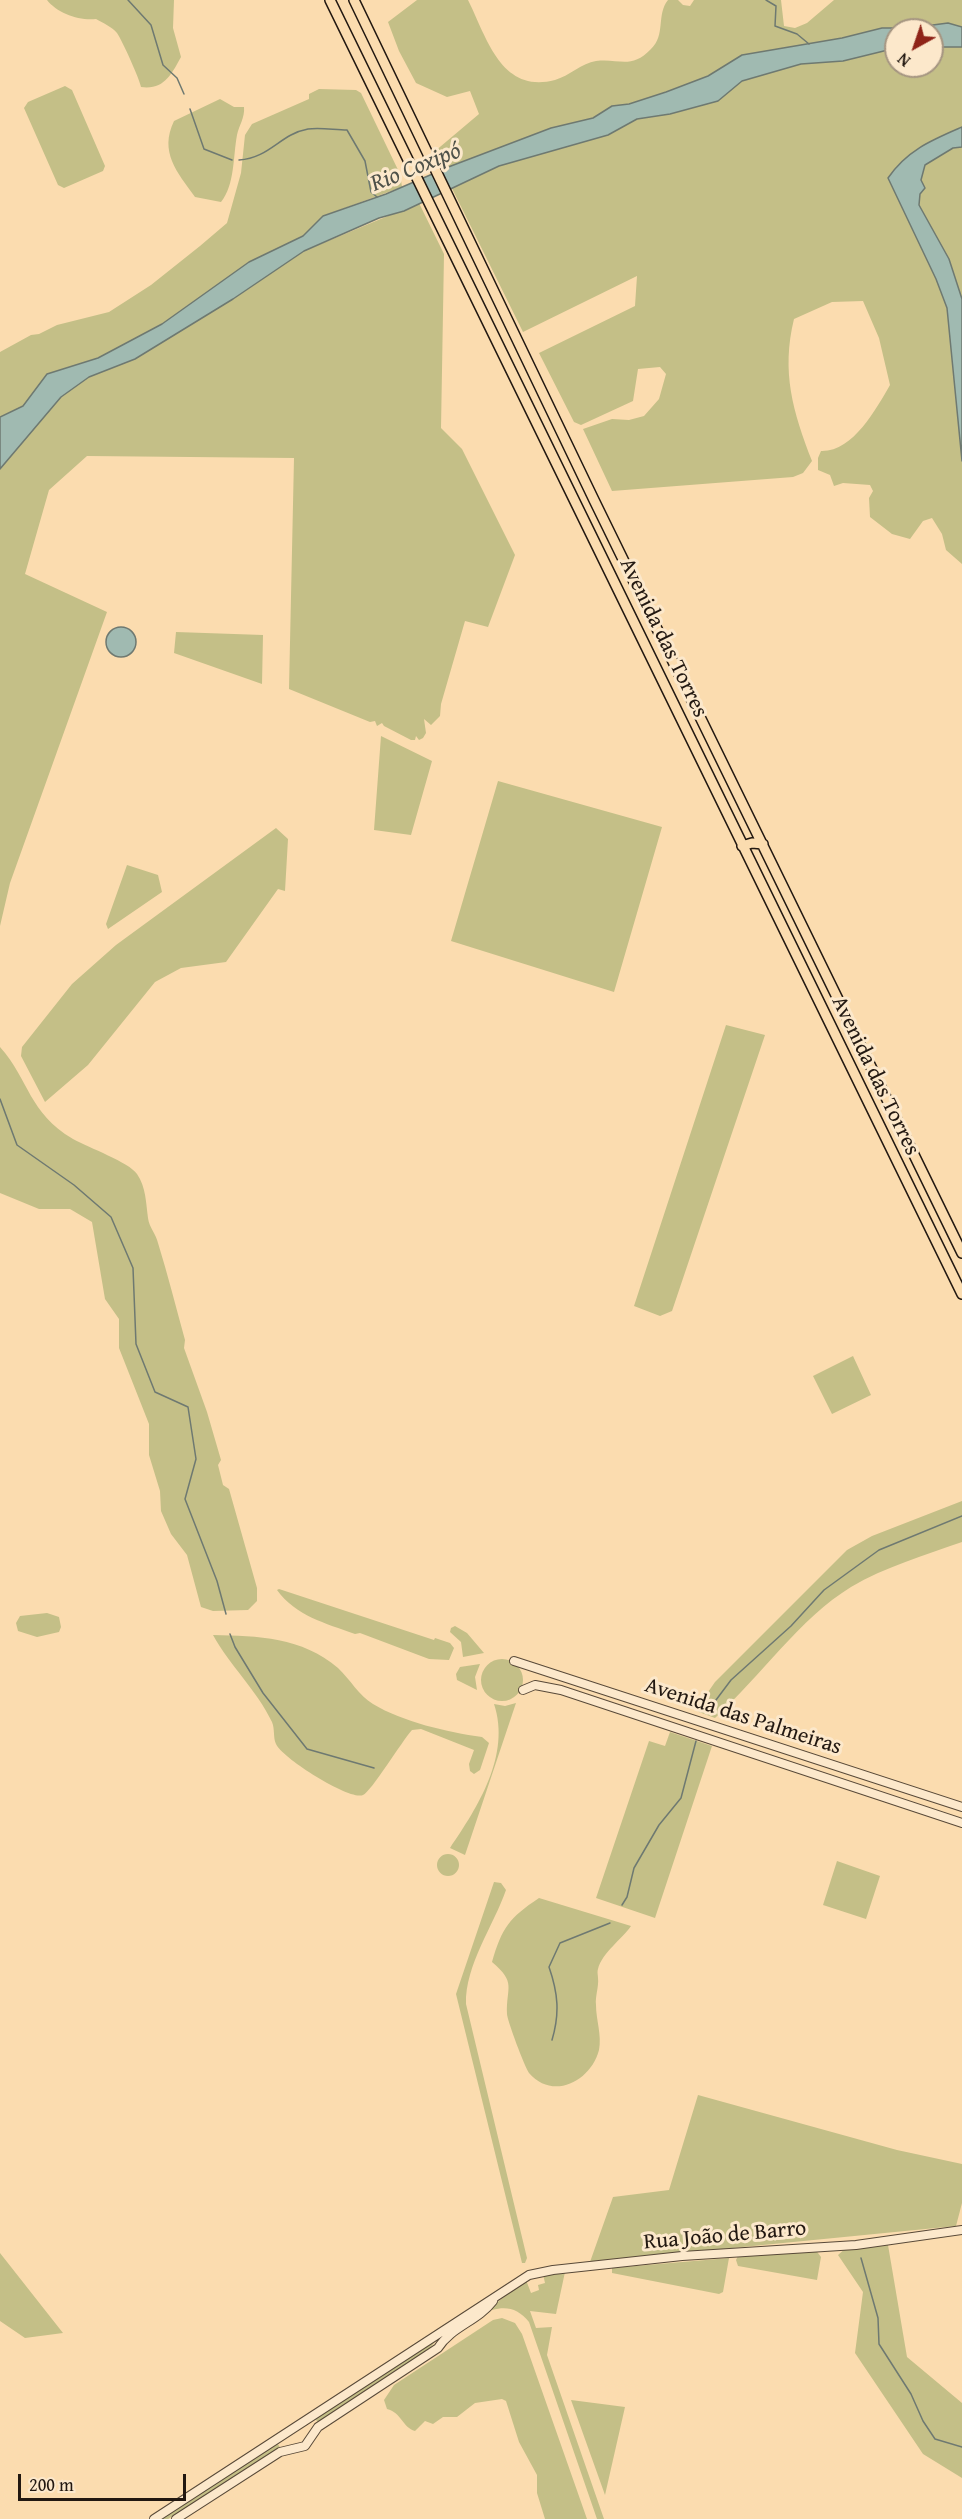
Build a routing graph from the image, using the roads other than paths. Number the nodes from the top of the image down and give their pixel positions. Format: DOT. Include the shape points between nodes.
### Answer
graph roads {
  1 [pos="330,0"];
  2 [pos="349,0"];
  3 [pos="354,0"];
  4 [pos="384,60"];
  5 [pos="577,463"];
  6 [pos="558,468"];
  7 [pos="590,492"];
  8 [pos="572,494"];
  9 [pos="754,825"];
  10 [pos="735,830"];
  11 [pos="764,844"];
  12 [pos="742,846"];
  13 [pos="962,1253"];
  14 [pos="962,1294"];
  15 [pos="514,1661"];
  16 [pos="595,1687"];
  17 [pos="523,1690"];
  18 [pos="590,1699"];
  19 [pos="962,1807"];
  20 [pos="962,1823"];
  21 [pos="962,2230"];
  22 [pos="497,2295"];
  23 [pos="308,2420"];
  24 [pos="316,2430"];
  25 [pos="280,2438"];
  26 [pos="288,2450"];
  27 [pos="154,2519"];
  28 [pos="176,2519"];
  1 -- 6 [label="main road, Avenida das Torres"];
  2 -- 4 [label="main road"];
  3 -- 4 [label="main road, Avenida das Torres"];
  4 -- 5 [label="main road, Avenida das Torres"];
  5 -- 6 [label="main road"];
  5 -- 7 [label="main road, Avenida das Torres"];
  6 -- 8 [label="main road, Avenida das Torres"];
  7 -- 8 [label="main road" via="581,488"];
  7 -- 9 [label="main road, Avenida das Torres"];
  8 -- 10 [label="main road, Avenida das Torres"];
  9 -- 10 [label="main road"];
  9 -- 11 [label="main road, Avenida das Torres"];
  10 -- 12 [label="main road, Avenida das Torres"];
  11 -- 12 [label="main road"];
  11 -- 13 [label="main road, Avenida das Torres"];
  12 -- 14 [label="main road, Avenida das Torres"];
  15 -- 16 [label="street, Avenida das Palmeiras"];
  16 -- 18 [label="street"];
  16 -- 19 [label="street, Avenida das Palmeiras"];
  17 -- 18 [label="street, Avenida das Palmeiras" via="543,1685"];
  18 -- 20 [label="street, Avenida das Palmeiras"];
  21 -- 22 [label="street, Rua João de Barro" via="856,2245 682,2256 553,2270 525,2277"];
  22 -- 23 [label="street, Rua João de Barro"];
  22 -- 24 [label="street, Rua João de Barro" via="483,2312 447,2336 438,2348"];
  23 -- 24 [label="street"];
  23 -- 25 [label="street, Rua João de Barro"];
  24 -- 26 [label="street, Rua João de Barro" via="305,2446"];
  25 -- 26 [label="street" via="281,2445"];
  25 -- 27 [label="street, Rua João de Barro"];
  26 -- 28 [label="street, Rua João de Barro"];
}
